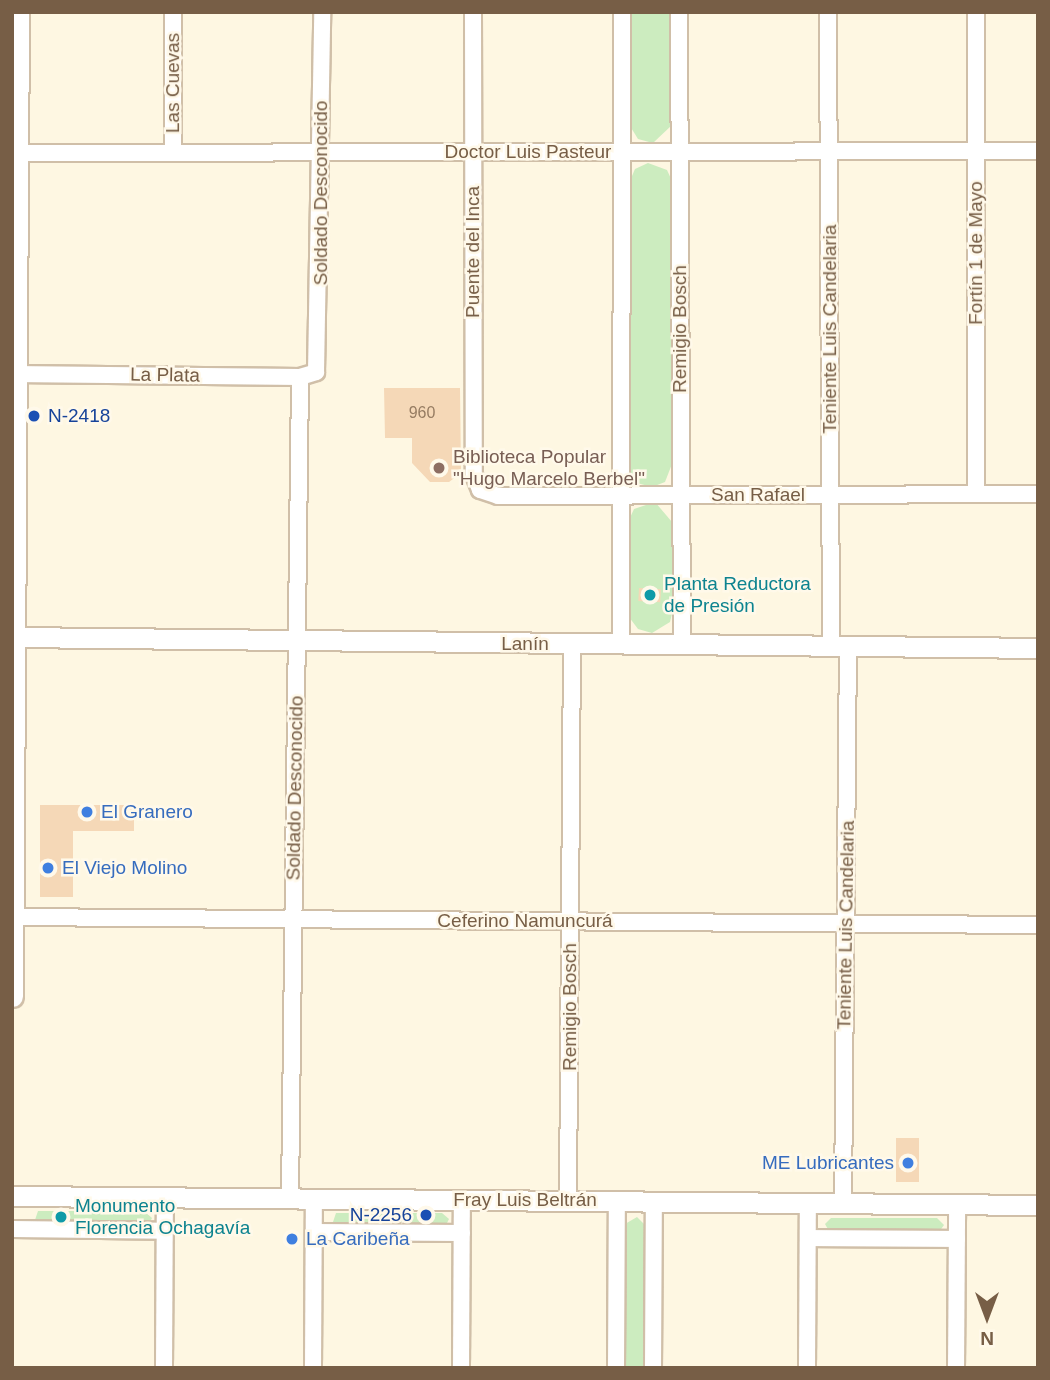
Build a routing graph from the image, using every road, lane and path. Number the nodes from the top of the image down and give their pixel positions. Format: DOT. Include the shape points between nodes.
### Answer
graph roads {
  1 [pos="18,12"];
  2 [pos="173,12"];
  3 [pos="322,12"];
  4 [pos="473,12"];
  5 [pos="622,12"];
  6 [pos="679,12"];
  7 [pos="828,12"];
  8 [pos="976,12"];
  9 [pos="15,92"];
  10 [pos="473,152"];
  11 [pos="621,152"];
  12 [pos="680,152"];
  13 [pos="829,152"];
  14 [pos="976,152"];
  15 [pos="1038,152"];
  16 [pos="17,153"];
  17 [pos="173,153"];
  18 [pos="321,153"];
  19 [pos="15,374"];
  20 [pos="308,374"];
  21 [pos="480,490"];
  22 [pos="1038,494"];
  23 [pos="830,495"];
  24 [pos="976,495"];
  25 [pos="621,496"];
  26 [pos="681,496"];
  27 [pos="14,637"];
  28 [pos="297,643"];
  29 [pos="572,645"];
  30 [pos="621,645"];
  31 [pos="682,645"];
  32 [pos="839,646"];
  33 [pos="1038,648"];
  34 [pos="13,917"];
  35 [pos="294,919"];
  36 [pos="570,921"];
  37 [pos="846,923"];
  38 [pos="1038,925"];
  39 [pos="12,996"];
  40 [pos="12,1196"];
  41 [pos="165,1197"];
  42 [pos="290,1198"];
  43 [pos="314,1198"];
  44 [pos="462,1200"];
  45 [pos="568,1200"];
  46 [pos="617,1201"];
  47 [pos="654,1202"];
  48 [pos="808,1203"];
  49 [pos="843,1203"];
  50 [pos="957,1205"];
  51 [pos="1038,1205"];
  52 [pos="12,1230"];
  53 [pos="165,1231"];
  54 [pos="314,1232"];
  55 [pos="462,1233"];
  56 [pos="808,1238"];
  57 [pos="957,1239"];
  58 [pos="164,1368"];
  59 [pos="313,1368"];
  60 [pos="461,1368"];
  61 [pos="616,1368"];
  62 [pos="653,1368"];
  63 [pos="807,1368"];
  64 [pos="956,1368"];
  1 -- 9 [label="main road"];
  2 -- 17 [label="street, Las Cuevas"];
  3 -- 18 [label="street, Soldado Desconocido"];
  4 -- 10 [label="street, Puente del Inca"];
  5 -- 11 [label="street"];
  6 -- 12 [label="street, Remigio Bosch"];
  7 -- 13 [label="street, Teniente Luis Candelaria"];
  8 -- 14 [label="street, Fortín 1 de Mayo"];
  9 -- 16 [label="main road"];
  10 -- 11 [label="street, Doctor Luis Pasteur"];
  10 -- 18 [label="street, Doctor Luis Pasteur"];
  10 -- 21 [label="street, Puente del Inca" via="474,475"];
  11 -- 12 [label="street, Doctor Luis Pasteur"];
  11 -- 25 [label="street"];
  12 -- 13 [label="street, Doctor Luis Pasteur"];
  12 -- 26 [label="street, Remigio Bosch"];
  13 -- 14 [label="street, Doctor Luis Pasteur"];
  13 -- 23 [label="street, Teniente Luis Candelaria"];
  14 -- 15 [label="street, Doctor Luis Pasteur"];
  14 -- 24 [label="street, Fortín 1 de Mayo"];
  16 -- 17 [label="street, Doctor Luis Pasteur"];
  16 -- 19 [label="main road"];
  17 -- 18 [label="street, Doctor Luis Pasteur"];
  18 -- 20 [label="street, Soldado Desconocido"];
  19 -- 20 [label="street, La Plata"];
  19 -- 27 [label="main road"];
  20 -- 28 [label="street, Soldado Desconocido"];
  21 -- 25 [label="street, San Rafael" via="498,496"];
  22 -- 24 [label="street, San Rafael"];
  23 -- 24 [label="street, San Rafael"];
  23 -- 26 [label="street, San Rafael"];
  23 -- 32 [label="street, Teniente Luis Candelaria"];
  25 -- 26 [label="street, San Rafael"];
  25 -- 30 [label="street"];
  26 -- 31 [label="street, Remigio Bosch"];
  27 -- 28 [label="street, Lanín"];
  27 -- 34 [label="main road"];
  28 -- 29 [label="street, Lanín"];
  28 -- 35 [label="street, Soldado Desconocido"];
  29 -- 30 [label="street, Lanín"];
  29 -- 36 [label="street, Remigio Bosch"];
  30 -- 31 [label="street, Lanín"];
  31 -- 32 [label="street, Lanín"];
  32 -- 33 [label="street, Lanín"];
  32 -- 37 [label="street, Teniente Luis Candelaria"];
  34 -- 35 [label="street, Ceferino Namuncurá"];
  34 -- 39 [label="main road"];
  35 -- 36 [label="street, Ceferino Namuncurá"];
  35 -- 42 [label="street, Soldado Desconocido"];
  36 -- 37 [label="street, Ceferino Namuncurá"];
  36 -- 45 [label="street, Remigio Bosch"];
  37 -- 38 [label="street, Ceferino Namuncurá"];
  37 -- 49 [label="street, Teniente Luis Candelaria"];
  40 -- 41 [label="street, Fray Luis Beltrán"];
  41 -- 42 [label="street, Fray Luis Beltrán"];
  41 -- 53 [label="street"];
  42 -- 43 [label="street, Fray Luis Beltrán"];
  43 -- 44 [label="street, Fray Luis Beltrán"];
  43 -- 54 [label="street"];
  44 -- 45 [label="street, Fray Luis Beltrán"];
  44 -- 55 [label="street"];
  45 -- 46 [label="street, Fray Luis Beltrán"];
  46 -- 47 [label="street, Fray Luis Beltrán"];
  46 -- 61 [label="street"];
  47 -- 48 [label="street, Fray Luis Beltrán"];
  47 -- 62 [label="street"];
  48 -- 49 [label="street, Fray Luis Beltrán"];
  48 -- 56 [label="street"];
  49 -- 50 [label="street, Fray Luis Beltrán"];
  50 -- 51 [label="street, Fray Luis Beltrán"];
  50 -- 57 [label="street"];
  52 -- 53 [label="street"];
  53 -- 58 [label="street"];
  54 -- 55 [label="street, Fray Luis Beltrán"];
  54 -- 59 [label="street"];
  55 -- 60 [label="street"];
  56 -- 57 [label="street"];
  56 -- 63 [label="street"];
  57 -- 64 [label="street"];
}
